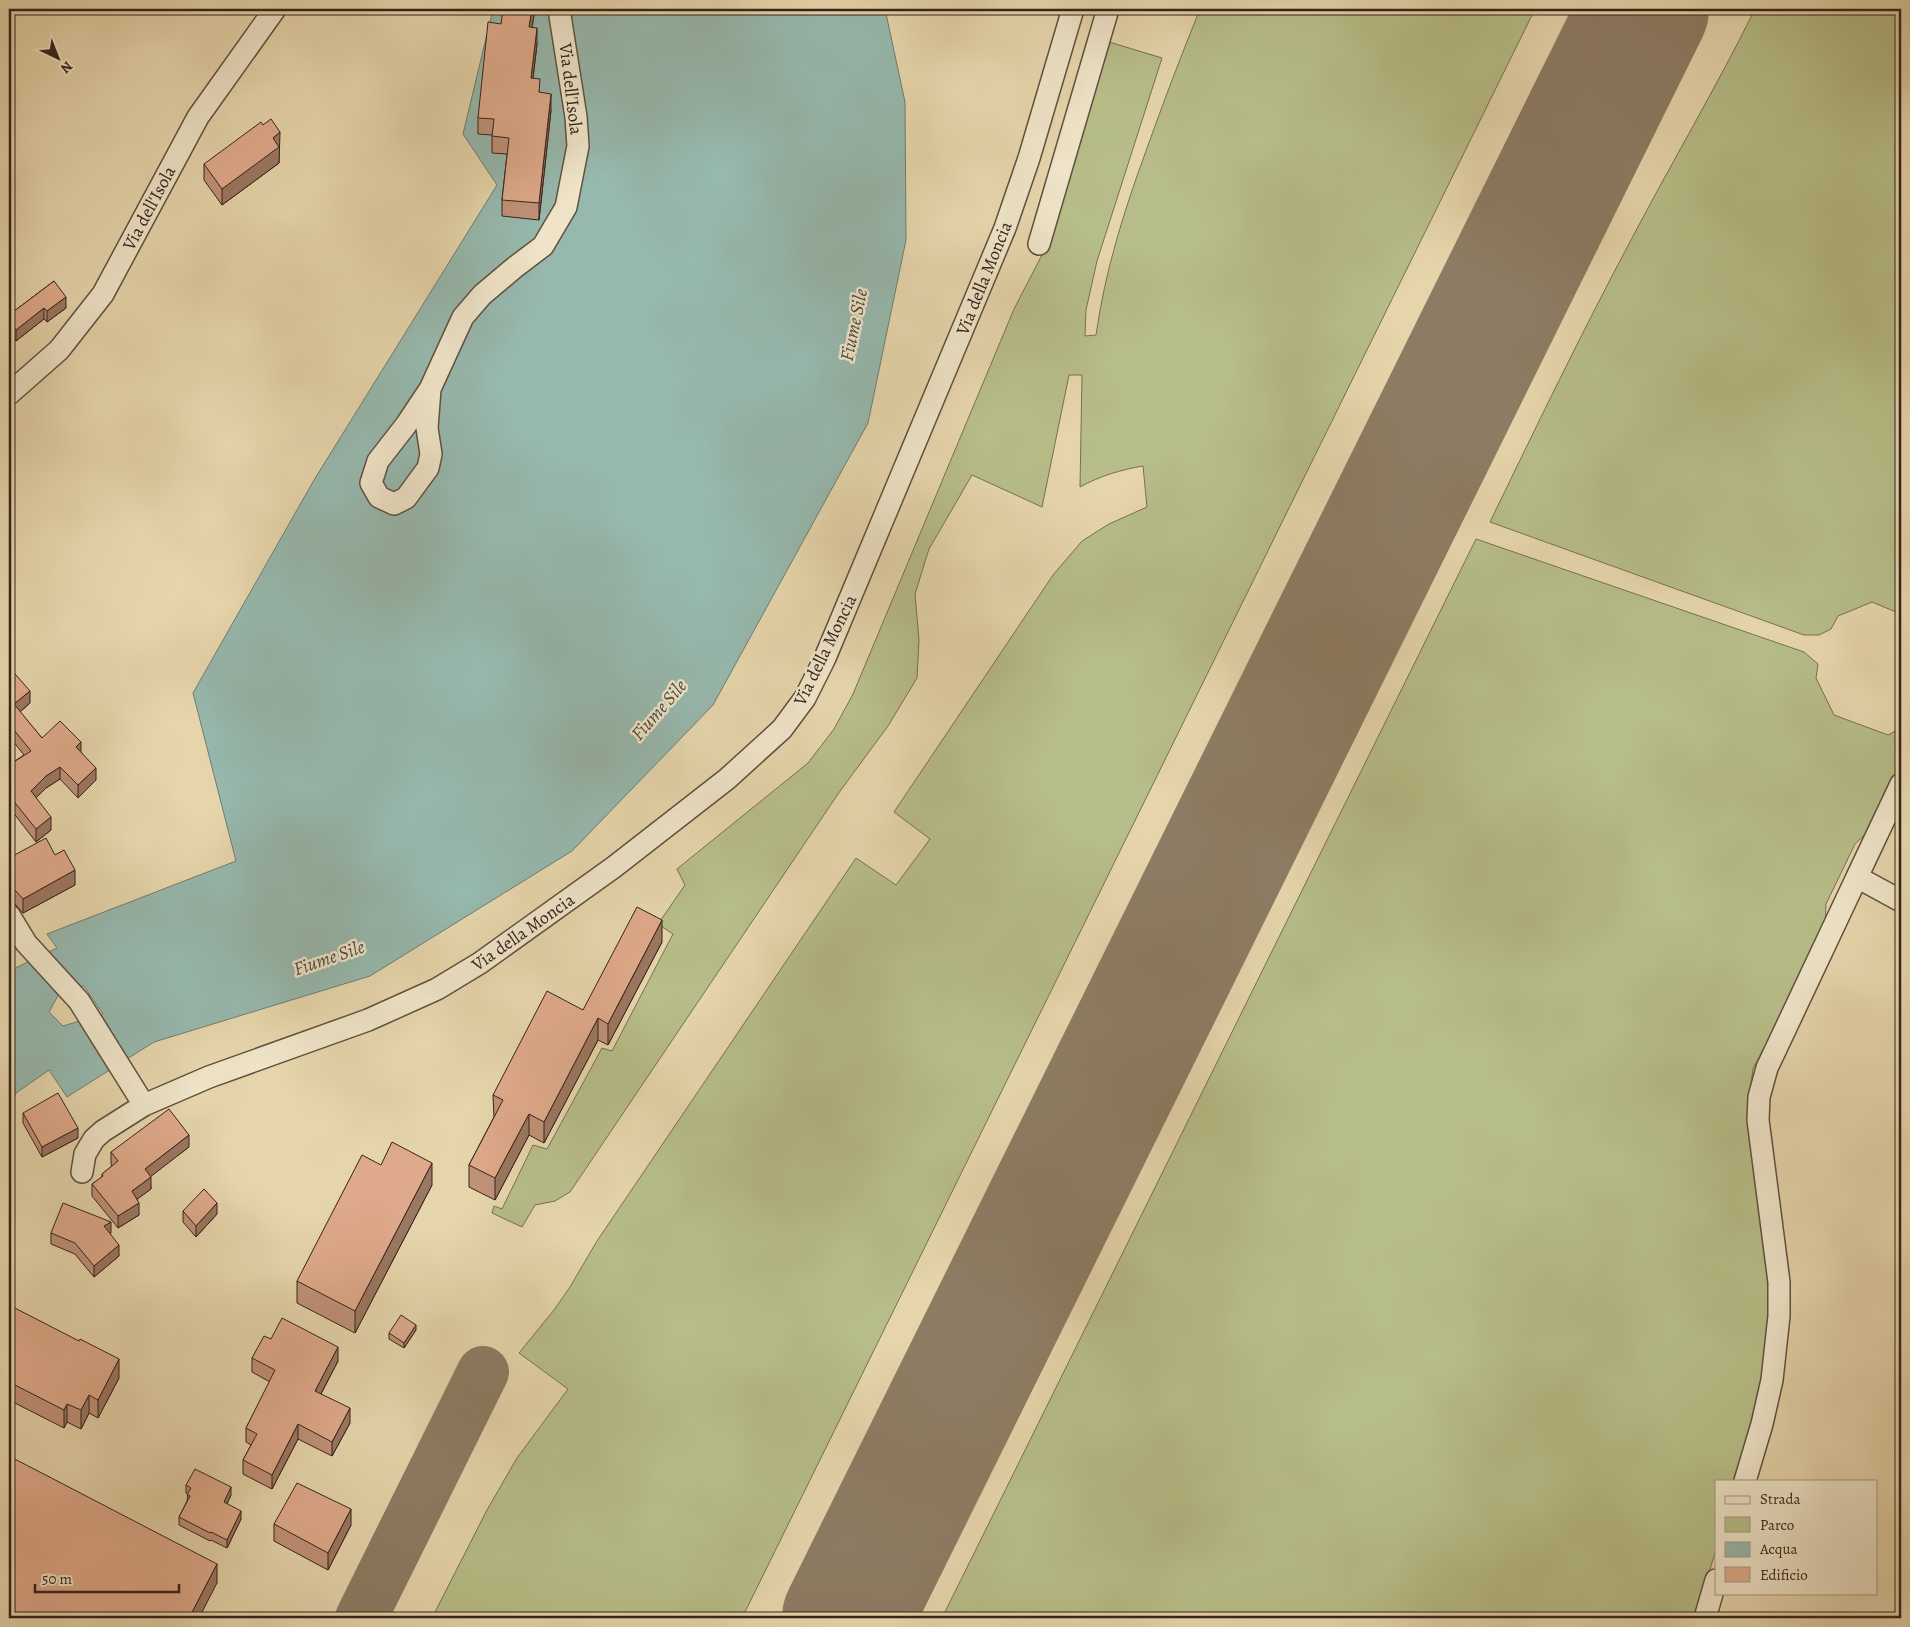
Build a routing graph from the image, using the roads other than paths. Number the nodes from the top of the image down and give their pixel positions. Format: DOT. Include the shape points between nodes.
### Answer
graph roads {
  1 [pos="275,9"];
  2 [pos="559,9"];
  3 [pos="1073,9"];
  4 [pos="1108,9"];
  5 [pos="1039,244"];
  6 [pos="430,389"];
  7 [pos="9,394"];
  8 [pos="1901,784"];
  9 [pos="1857,877"];
  10 [pos="1901,901"];
  11 [pos="9,916"];
  12 [pos="144,1106"];
  13 [pos="82,1172"];
  14 [pos="1745,1480"];
  15 [pos="1715,1583"];
  16 [pos="1705,1618"];
  1 -- 7 [label="street, Via dell'Isola" via="198,117 103,294 59,350"];
  2 -- 6 [label="street, Via dell'Isola" via="578,146 566,207 543,246 489,290 462,317"];
  3 -- 12 [label="street, Via della Moncia" via="1005,228 825,658 805,698 782,729 727,779 614,867 455,979 368,1020 209,1077"];
  4 -- 5 [label="street"];
  6 -- 6 [label="street, Via dell'Isola" via="427,428 431,454 428,468 406,498 394,504 379,496 371,483 378,461"];
  8 -- 9 [label="street"];
  9 -- 10 [label="street"];
  9 -- 14 [label="street" via="1767,1068 1759,1097 1760,1148 1779,1282 1779,1316 1772,1380"];
  11 -- 12 [label="street" via="31,948 75,995"];
  12 -- 13 [label="street, Via della Moncia" via="94,1139 85,1154"];
  15 -- 16 [label="street"];
}
